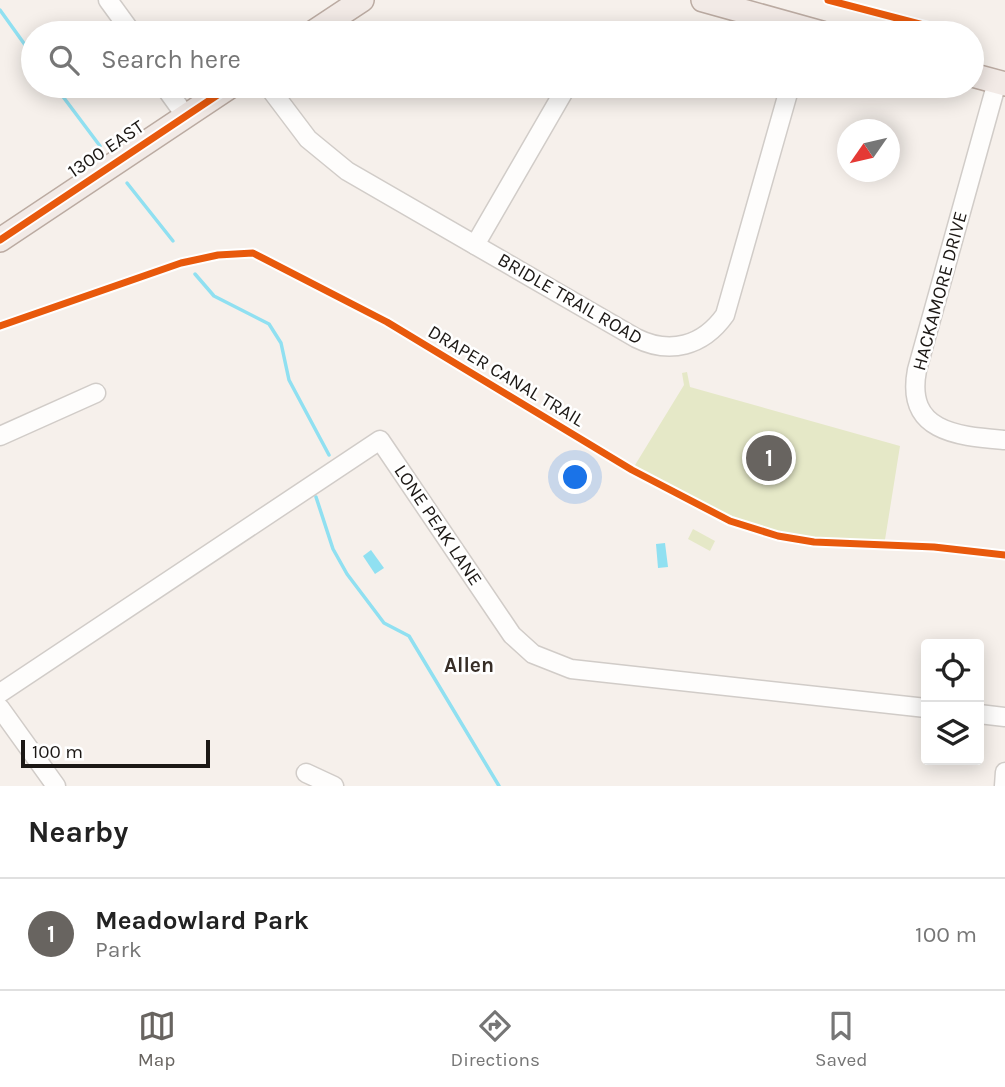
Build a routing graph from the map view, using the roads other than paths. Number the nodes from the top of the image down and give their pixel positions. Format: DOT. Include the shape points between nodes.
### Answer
graph roads {
  1 [pos="108,0"];
  2 [pos="703,0"];
  3 [pos="355,3"];
  4 [pos="123,21"];
  5 [pos="329,21"];
  6 [pos="774,21"];
  7 [pos="984,78"];
  8 [pos="1001,83"];
  9 [pos="172,98"];
  10 [pos="212,98"];
  11 [pos="276,98"];
  12 [pos="560,98"];
  13 [pos="787,98"];
  14 [pos="184,115"];
  15 [pos="0,240"];
  16 [pos="475,245"];
  17 [pos="96,393"];
  18 [pos="0,436"];
  19 [pos="1005,440"];
  20 [pos="0,693"];
  21 [pos="921,707"];
  22 [pos="0,708"];
  23 [pos="984,715"];
  24 [pos="1005,717"];
  25 [pos="1005,772"];
  26 [pos="306,773"];
  27 [pos="49,783"];
  28 [pos="334,786"];
  29 [pos="1004,786"];
  1 -- 4 [label="street"];
  2 -- 6 [label="main road"];
  3 -- 5 [label="main road"];
  7 -- 8 [label="main road"];
  8 -- 19 [label="street, HACKAMORE DRIVE" via="915,390 921,409 939,428 954,435"];
  9 -- 14 [label="street"];
  10 -- 14 [label="main road, 1300 EAST"];
  11 -- 16 [label="street, BRIDLE TRAIL ROAD" via="297,127 333,161"];
  12 -- 16 [label="street"];
  13 -- 16 [label="street, BRIDLE TRAIL ROAD" via="729,304 718,324 691,344 668,348 646,343"];
  14 -- 15 [label="main road, 1300 EAST"];
  17 -- 18 [label="street"];
  20 -- 21 [label="street, LONE PEAK LANE" via="380,440 503,623 522,646 545,661 571,669"];
  22 -- 27 [label="street"];
  23 -- 24 [label="street"];
  25 -- 29 [label="street"];
  26 -- 28 [label="street"];
}
